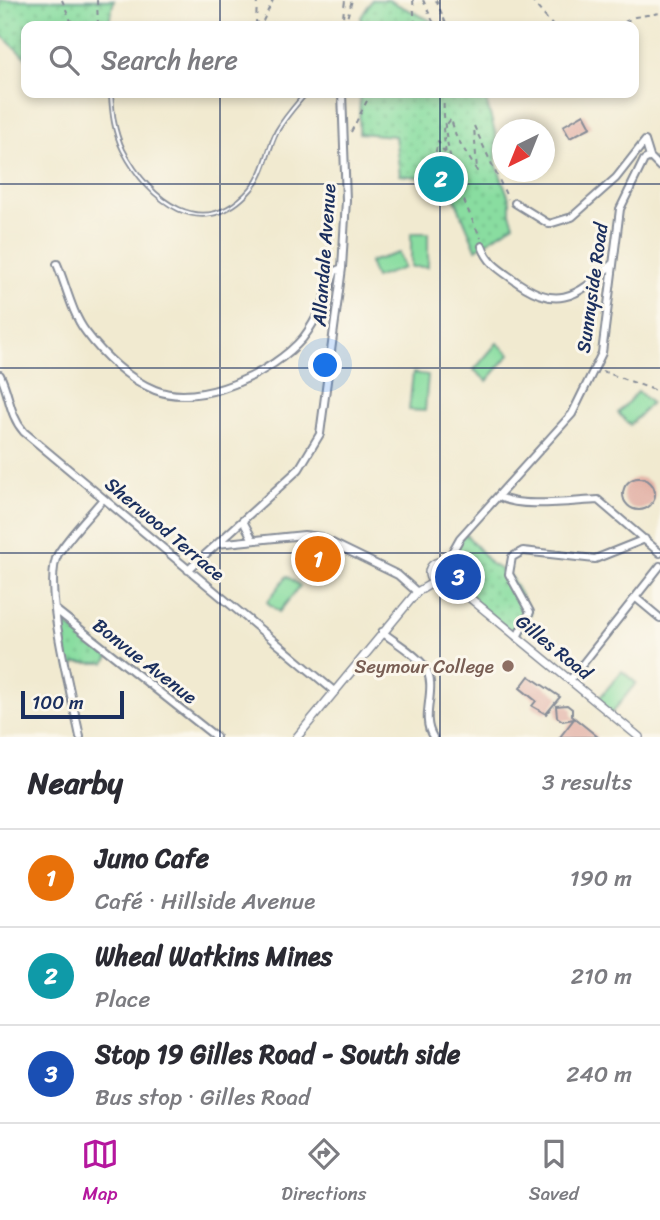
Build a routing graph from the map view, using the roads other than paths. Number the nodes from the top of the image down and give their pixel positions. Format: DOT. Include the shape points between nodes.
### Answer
graph roads {
  1 [pos="111,98"];
  2 [pos="302,98"];
  3 [pos="342,98"];
  4 [pos="650,157"];
  5 [pos="660,167"];
  6 [pos="515,203"];
  7 [pos="482,246"];
  8 [pos="613,263"];
  9 [pos="57,264"];
  10 [pos="342,268"];
  11 [pos="0,375"];
  12 [pos="498,496"];
  13 [pos="103,499"];
  14 [pos="243,521"];
  15 [pos="645,539"];
  16 [pos="253,540"];
  17 [pos="217,544"];
  18 [pos="452,550"];
  19 [pos="660,553"];
  20 [pos="446,563"];
  21 [pos="660,566"];
  22 [pos="188,569"];
  23 [pos="448,580"];
  24 [pos="434,582"];
  25 [pos="460,590"];
  26 [pos="417,592"];
  27 [pos="636,598"];
  28 [pos="55,609"];
  29 [pos="660,618"];
  30 [pos="382,632"];
  31 [pos="517,636"];
  32 [pos="570,680"];
  33 [pos="334,691"];
  34 [pos="80,737"];
  35 [pos="216,737"];
  36 [pos="297,737"];
  37 [pos="433,737"];
  38 [pos="639,737"];
  1 -- 2 [label="lane" via="123,150 152,193 172,208 199,216 217,215 251,189 264,169 276,132"];
  3 -- 10 [label="street, Allandale Avenue"];
  4 -- 5 [label="street"];
  4 -- 6 [label="street" via="645,141 616,178 572,218 550,224"];
  4 -- 8 [label="street, Sunnyside Road" via="638,170 620,209"];
  7 -- 8 [label="street" via="487,260 525,288 556,300 591,285"];
  8 -- 12 [label="street, Sunnyside Road" via="602,353 572,414"];
  9 -- 10 [label="street" via="84,330 115,364 155,391 203,395 273,365 283,356 303,337 323,304 335,271"];
  10 -- 14 [label="street, Allandale Avenue" via="320,434 299,469"];
  11 -- 13 [label="street, Sherwood Terrace" via="16,423"];
  12 -- 15 [label="street" via="528,502 598,500"];
  12 -- 18 [label="street, Sunnyside Road"];
  13 -- 22 [label="street, Sherwood Terrace"];
  13 -- 28 [label="street" via="57,556 52,574"];
  14 -- 16 [label="street"];
  14 -- 17 [label="street, Allandale Avenue"];
  15 -- 19 [label="street"];
  15 -- 31 [label="street" via="595,559 523,551 512,557 509,574 530,612"];
  16 -- 17 [label="street"];
  16 -- 26 [label="street" via="320,537 398,575"];
  17 -- 22 [label="street, Allandale Avenue"];
  18 -- 20 [label="street, Sunnyside Road"];
  18 -- 25 [label="street"];
  20 -- 23 [label="street" via="451,571"];
  20 -- 24 [label="street" via="431,566"];
  21 -- 27 [label="street"];
  22 -- 33 [label="street, Sherwood Terrace"];
  23 -- 24 [label="street"];
  23 -- 25 [label="street, Gilles Road"];
  24 -- 26 [label="street"];
  25 -- 31 [label="street, Gilles Road"];
  26 -- 30 [label="street"];
  27 -- 29 [label="street"];
  27 -- 32 [label="street"];
  28 -- 34 [label="street"];
  28 -- 35 [label="street, Bonvue Avenue"];
  30 -- 33 [label="street"];
  30 -- 37 [label="street" via="425,666 430,679 426,725"];
  31 -- 32 [label="street, Gilles Road"];
  32 -- 38 [label="street, Gilles Road"];
  33 -- 36 [label="street"];
}
